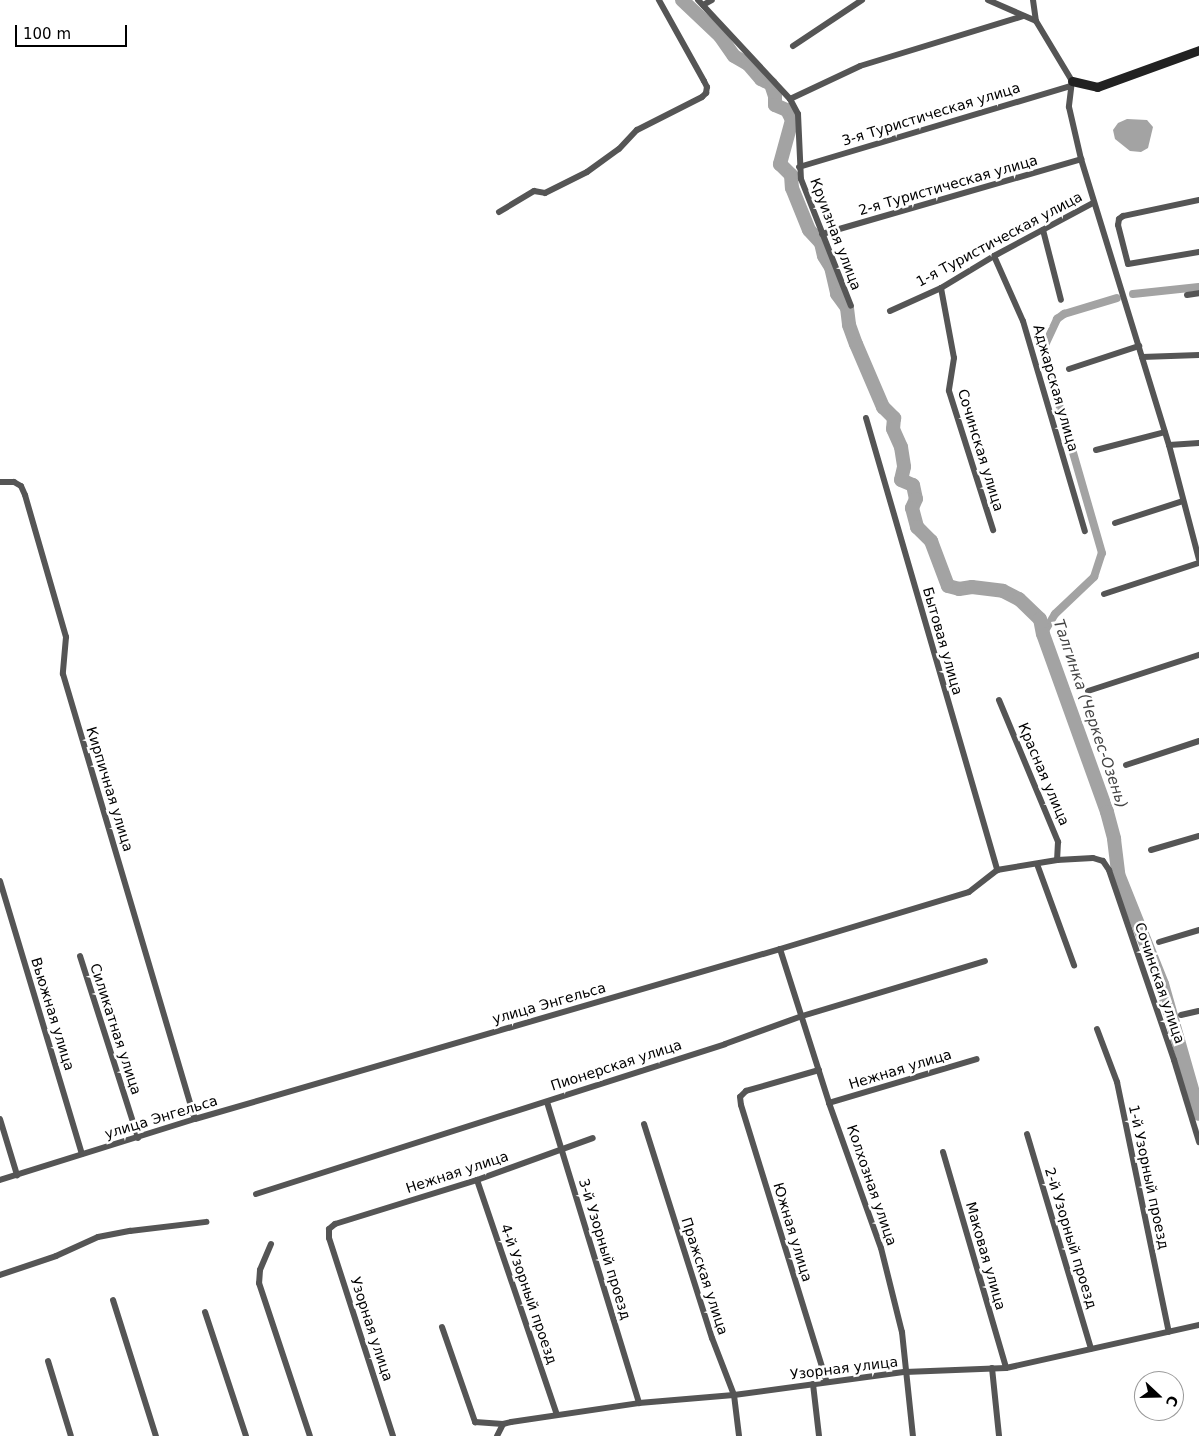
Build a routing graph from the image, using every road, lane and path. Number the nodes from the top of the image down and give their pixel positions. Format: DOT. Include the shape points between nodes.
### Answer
graph roads {
  1 [pos="659,0"];
  2 [pos="712,0"];
  3 [pos="862,0"];
  4 [pos="988,0"];
  5 [pos="1033,0"];
  6 [pos="701,3"];
  7 [pos="1025,16"];
  8 [pos="1036,21"];
  9 [pos="793,46"];
  10 [pos="1199,50"];
  11 [pos="1071,84"];
  12 [pos="790,99"];
  13 [pos="1081,159"];
  14 [pos="799,166"];
  15 [pos="1199,200"];
  16 [pos="1093,203"];
  17 [pos="499,212"];
  18 [pos="1043,230"];
  19 [pos="822,234"];
  20 [pos="1199,252"];
  21 [pos="994,256"];
  22 [pos="1128,264"];
  23 [pos="1115,267"];
  24 [pos="941,288"];
  25 [pos="1199,293"];
  26 [pos="1187,295"];
  27 [pos="1061,300"];
  28 [pos="851,306"];
  29 [pos="890,311"];
  30 [pos="1139,346"];
  31 [pos="1199,355"];
  32 [pos="1142,357"];
  33 [pos="1069,369"];
  34 [pos="866,418"];
  35 [pos="1165,432"];
  36 [pos="1199,443"];
  37 [pos="1169,445"];
  38 [pos="1096,450"];
  39 [pos="0,482"];
  40 [pos="1183,501"];
  41 [pos="1115,523"];
  42 [pos="993,530"];
  43 [pos="1085,531"];
  44 [pos="1199,559"];
  45 [pos="1199,563"];
  46 [pos="1104,594"];
  47 [pos="1199,655"];
  48 [pos="1088,691"];
  49 [pos="999,700"];
  50 [pos="1199,741"];
  51 [pos="1126,765"];
  52 [pos="1199,836"];
  53 [pos="1151,850"];
  54 [pos="1057,860"];
  55 [pos="1103,861"];
  56 [pos="1037,864"];
  57 [pos="997,870"];
  58 [pos="0,881"];
  59 [pos="1199,930"];
  60 [pos="1159,942"];
  61 [pos="780,949"];
  62 [pos="80,956"];
  63 [pos="985,961"];
  64 [pos="1074,965"];
  65 [pos="1199,1011"];
  66 [pos="1181,1015"];
  67 [pos="802,1016"];
  68 [pos="1096,1029"];
  69 [pos="977,1059"];
  70 [pos="818,1070"];
  71 [pos="547,1102"];
  72 [pos="829,1103"];
  73 [pos="0,1119"];
  74 [pos="195,1119"];
  75 [pos="644,1124"];
  76 [pos="1027,1134"];
  77 [pos="138,1138"];
  78 [pos="593,1138"];
  79 [pos="1199,1142"];
  80 [pos="562,1149"];
  81 [pos="943,1152"];
  82 [pos="82,1154"];
  83 [pos="17,1175"];
  84 [pos="0,1180"];
  85 [pos="477,1180"];
  86 [pos="256,1194"];
  87 [pos="206,1222"];
  88 [pos="329,1229"];
  89 [pos="271,1244"];
  90 [pos="0,1276"];
  91 [pos="113,1300"];
  92 [pos="205,1312"];
  93 [pos="1199,1325"];
  94 [pos="442,1326"];
  95 [pos="1168,1332"];
  96 [pos="1091,1349"];
  97 [pos="48,1361"];
  98 [pos="992,1368"];
  99 [pos="1006,1368"];
  100 [pos="905,1372"];
  101 [pos="827,1382"];
  102 [pos="812,1384"];
  103 [pos="734,1395"];
  104 [pos="639,1403"];
  105 [pos="557,1415"];
  106 [pos="503,1424"];
  107 [pos="71,1436"];
  108 [pos="156,1436"];
  109 [pos="246,1436"];
  110 [pos="310,1436"];
  111 [pos="393,1436"];
  112 [pos="497,1436"];
  113 [pos="739,1436"];
  114 [pos="819,1436"];
  115 [pos="913,1436"];
  116 [pos="999,1436"];
  1 -- 17 [label="street" via="704,81 706,93 702,98 637,130 619,149 587,172 545,193 534,192"];
  2 -- 6 [label="street"];
  3 -- 9 [label="street"];
  4 -- 7 [label="street"];
  5 -- 8 [label="street"];
  6 -- 12 [label="street, Круизная улица"];
  7 -- 8 [label="street"];
  7 -- 12 [label="street" via="860,66"];
  8 -- 11 [label="street"];
  10 -- 11 [label="street" via="1097,87"];
  11 -- 13 [label="street" via="1069,107"];
  11 -- 14 [label="street, 3-я Туристическая улица"];
  12 -- 14 [label="street, Круизная улица" via="800,126"];
  13 -- 16 [label="street"];
  13 -- 19 [label="street, 2-я Туристическая улица"];
  14 -- 19 [label="street, Круизная улица"];
  15 -- 22 [label="street" via="1122,216 1118,225"];
  16 -- 18 [label="street, 1-я Туристическая улица"];
  16 -- 23 [label="street"];
  18 -- 21 [label="street, 1-я Туристическая улица"];
  18 -- 27 [label="street"];
  19 -- 28 [label="street, Круизная улица"];
  20 -- 22 [label="street"];
  21 -- 24 [label="street, 1-я Туристическая улица"];
  21 -- 43 [label="street, Аджарская улица" via="1023,320"];
  22 -- 23 [label="street"];
  23 -- 30 [label="street"];
  24 -- 29 [label="street, 1-я Туристическая улица"];
  24 -- 42 [label="street, Сочинская улица" via="954,358 949,390"];
  25 -- 26 [label="street"];
  30 -- 32 [label="street"];
  30 -- 33 [label="street"];
  31 -- 32 [label="street"];
  32 -- 35 [label="street"];
  34 -- 57 [label="street, Бытовая улица"];
  35 -- 37 [label="street"];
  35 -- 38 [label="street"];
  36 -- 37 [label="street"];
  37 -- 40 [label="street"];
  39 -- 74 [label="street, Кирпичная улица" via="14,482 21,486 25,495 66,637 63,674"];
  40 -- 41 [label="street"];
  40 -- 44 [label="street"];
  45 -- 46 [label="street"];
  47 -- 48 [label="street"];
  49 -- 54 [label="street, Красная улица" via="1058,842"];
  50 -- 51 [label="street"];
  52 -- 53 [label="street"];
  54 -- 55 [label="street, улица Энгельса" via="1093,858"];
  54 -- 56 [label="street, улица Энгельса"];
  55 -- 79 [label="street, Сочинская улица" via="1109,870 1174,1060"];
  56 -- 57 [label="street, улица Энгельса"];
  56 -- 64 [label="street"];
  57 -- 61 [label="street, улица Энгельса" via="969,892"];
  58 -- 82 [label="street, Вьюжная улица"];
  59 -- 60 [label="street"];
  61 -- 67 [label="street, Колхозная улица"];
  61 -- 74 [label="street, улица Энгельса"];
  62 -- 77 [label="street, Силикатная улица"];
  63 -- 67 [label="street, Пионерская улица"];
  65 -- 66 [label="street"];
  67 -- 70 [label="street, Колхозная улица"];
  67 -- 71 [label="street, Пионерская улица"];
  68 -- 95 [label="street, 1-й Узорный проезд" via="1116,1082"];
  69 -- 72 [label="street, Нежная улица"];
  70 -- 72 [label="street, Колхозная улица"];
  70 -- 101 [label="street, Южная улица" via="746,1091 740,1097 740,1105"];
  71 -- 80 [label="street, 3-й Узорный проезд"];
  71 -- 86 [label="street, Пионерская улица"];
  72 -- 100 [label="street, Колхозная улица" via="881,1248 902,1332"];
  73 -- 83 [label="street"];
  74 -- 77 [label="street, улица Энгельса"];
  75 -- 103 [label="street, Пражская улица" via="709,1329"];
  76 -- 96 [label="street, 2-й Узорный проезд"];
  77 -- 82 [label="street, улица Энгельса"];
  78 -- 80 [label="street, Нежная улица"];
  80 -- 85 [label="street, Нежная улица"];
  80 -- 104 [label="street, 3-й Узорный проезд"];
  81 -- 99 [label="street, Маковая улица"];
  82 -- 83 [label="street, улица Энгельса"];
  83 -- 84 [label="street, улица Энгельса"];
  85 -- 88 [label="street, Нежная улица" via="335,1224"];
  85 -- 105 [label="street, 4-й Узорный проезд"];
  87 -- 90 [label="street" via="98,1238"];
  88 -- 111 [label="street, Узорная улица" via="329,1238"];
  89 -- 110 [label="street" via="260,1270 259,1283"];
  91 -- 108 [label="street"];
  92 -- 109 [label="street"];
  93 -- 95 [label="street, Узорная улица"];
  94 -- 106 [label="street, Узорная улица" via="475,1422"];
  95 -- 96 [label="street, Узорная улица"];
  96 -- 99 [label="street, Узорная улица"];
  97 -- 107 [label="street"];
  98 -- 99 [label="street, Узорная улица"];
  98 -- 100 [label="street, Узорная улица"];
  98 -- 116 [label="street"];
  100 -- 101 [label="street, Узорная улица"];
  100 -- 115 [label="street, Колхозная улица"];
  101 -- 102 [label="street, Узорная улица"];
  102 -- 103 [label="street, Узорная улица"];
  102 -- 114 [label="street"];
  103 -- 104 [label="street, Узорная улица"];
  103 -- 113 [label="street, Пражская улица"];
  104 -- 105 [label="street, Узорная улица"];
  105 -- 106 [label="street, Узорная улица"];
  106 -- 112 [label="street"];
}
